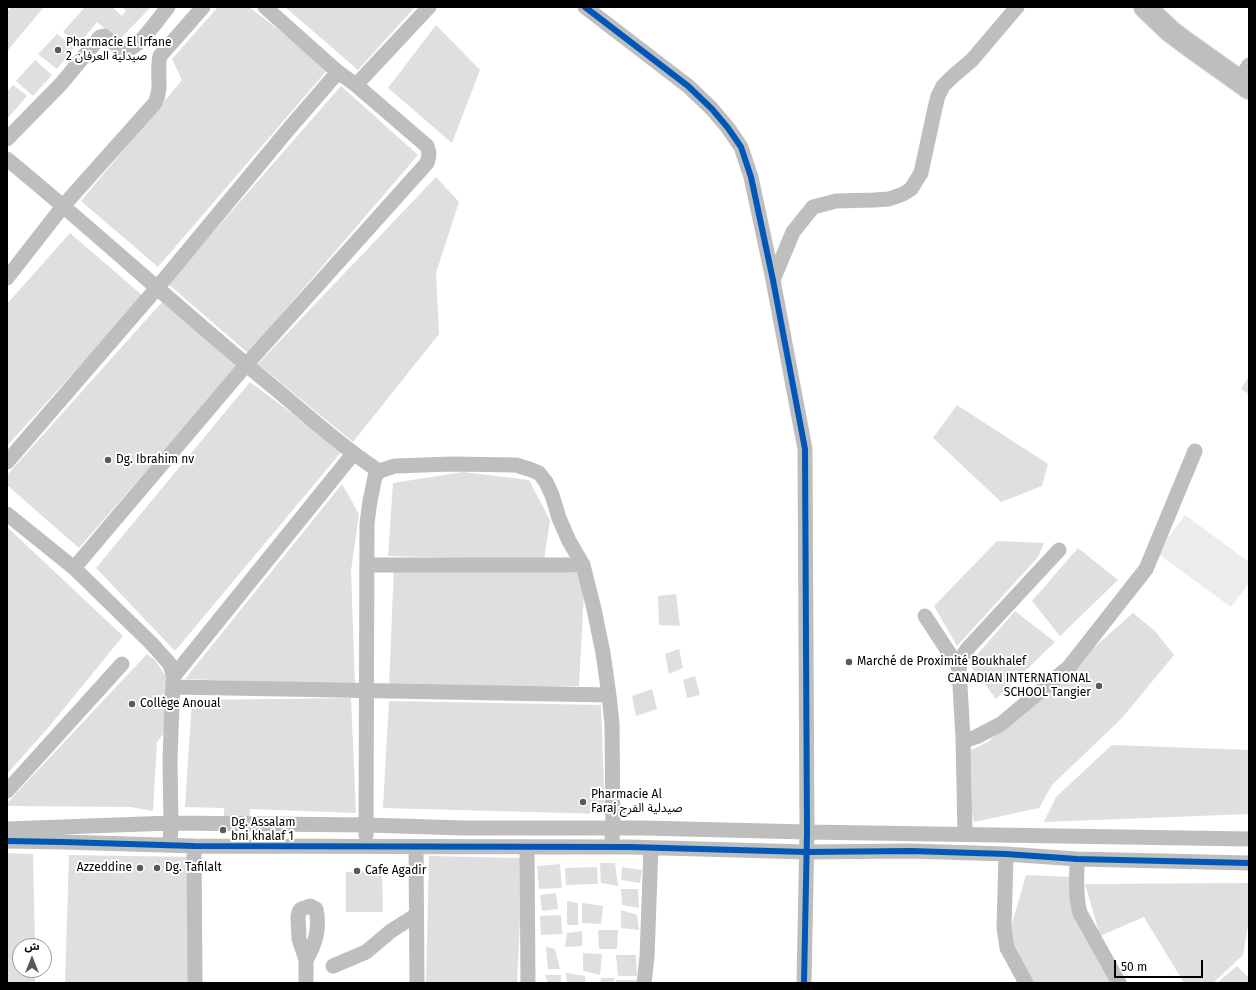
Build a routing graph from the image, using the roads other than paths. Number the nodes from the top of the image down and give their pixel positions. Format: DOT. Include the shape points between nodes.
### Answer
graph roads {
  1 [pos="168,7"];
  2 [pos="203,7"];
  3 [pos="266,7"];
  4 [pos="429,7"];
  5 [pos="585,7"];
  6 [pos="1016,7"];
  7 [pos="1145,7"];
  8 [pos="338,72"];
  9 [pos="1246,78"];
  10 [pos="356,85"];
  11 [pos="7,138"];
  12 [pos="7,159"];
  13 [pos="64,205"];
  14 [pos="7,278"];
  15 [pos="773,280"];
  16 [pos="157,288"];
  17 [pos="246,365"];
  18 [pos="1195,451"];
  19 [pos="353,454"];
  20 [pos="7,462"];
  21 [pos="379,472"];
  22 [pos="7,514"];
  23 [pos="1059,550"];
  24 [pos="368,565"];
  25 [pos="583,565"];
  26 [pos="74,568"];
  27 [pos="926,616"];
  28 [pos="122,664"];
  29 [pos="959,668"];
  30 [pos="173,682"];
  31 [pos="367,691"];
  32 [pos="609,695"];
  33 [pos="963,738"];
  34 [pos="7,791"];
  35 [pos="171,823"];
  36 [pos="366,825"];
  37 [pos="7,828"];
  38 [pos="613,828"];
  39 [pos="807,832"];
  40 [pos="965,834"];
  41 [pos="1249,839"];
  42 [pos="7,841"];
  43 [pos="170,845"];
  44 [pos="194,846"];
  45 [pos="366,846"];
  46 [pos="416,847"];
  47 [pos="527,847"];
  48 [pos="611,847"];
  49 [pos="650,848"];
  50 [pos="806,852"];
  51 [pos="1006,854"];
  52 [pos="1077,859"];
  53 [pos="1249,863"];
  54 [pos="416,915"];
  55 [pos="306,960"];
  56 [pos="333,966"];
  57 [pos="195,983"];
  58 [pos="306,983"];
  59 [pos="417,983"];
  60 [pos="528,983"];
  61 [pos="644,983"];
  62 [pos="804,983"];
  63 [pos="1026,983"];
  64 [pos="1119,983"];
  1 -- 11 [label="street" via="150,31 131,48 122,49 104,36 100,37 61,84"];
  2 -- 13 [label="street" via="160,56 159,92 155,103"];
  3 -- 8 [label="street"];
  4 -- 10 [label="street"];
  5 -- 15 [label="street" via="688,86 728,128 741,147 751,177"];
  6 -- 15 [label="street" via="972,60 943,86 938,96 921,173 911,189 889,199 836,201 813,207 793,232"];
  7 -- 9 [label="highway" via="1186,43"];
  8 -- 10 [label="street"];
  8 -- 16 [label="street"];
  10 -- 17 [label="street" via="426,146 429,157 424,166"];
  12 -- 13 [label="street"];
  13 -- 14 [label="street"];
  13 -- 16 [label="street"];
  15 -- 39 [label="street" via="805,449"];
  16 -- 17 [label="street"];
  16 -- 20 [label="street"];
  17 -- 19 [label="street"];
  17 -- 26 [label="street"];
  18 -- 33 [label="street" via="1146,569 1069,667 1001,724 976,737"];
  19 -- 21 [label="street"];
  19 -- 30 [label="street"];
  21 -- 24 [label="street" via="373,484 367,523"];
  21 -- 25 [label="street" via="395,466 424,465 490,464 529,468 546,482 569,541"];
  22 -- 26 [label="street"];
  23 -- 29 [label="street" via="968,648"];
  24 -- 25 [label="street"];
  24 -- 31 [label="street"];
  25 -- 32 [label="street" via="603,653"];
  26 -- 30 [label="street" via="163,656 172,670"];
  27 -- 29 [label="street"];
  28 -- 34 [label="street"];
  29 -- 33 [label="street"];
  30 -- 31 [label="street"];
  30 -- 35 [label="street"];
  31 -- 32 [label="street"];
  31 -- 36 [label="street"];
  32 -- 38 [label="street" via="612,724"];
  33 -- 40 [label="street"];
  35 -- 36 [label="street"];
  35 -- 37 [label="street"];
  35 -- 43 [label="street"];
  36 -- 38 [label="street"];
  36 -- 45 [label="street"];
  38 -- 39 [label="street"];
  38 -- 48 [label="street"];
  39 -- 40 [label="street"];
  39 -- 50 [label="street"];
  40 -- 41 [label="street"];
  42 -- 43 [label="street"];
  43 -- 44 [label="street"];
  44 -- 45 [label="street"];
  44 -- 57 [label="street"];
  45 -- 46 [label="street"];
  46 -- 47 [label="street"];
  46 -- 54 [label="street"];
  47 -- 48 [label="street"];
  47 -- 60 [label="street"];
  48 -- 49 [label="street"];
  49 -- 50 [label="street"];
  49 -- 61 [label="street"];
  50 -- 51 [label="street" via="911,851"];
  50 -- 62 [label="street"];
  51 -- 52 [label="street"];
  51 -- 63 [label="street" via="1004,928 1007,948"];
  52 -- 53 [label="street"];
  52 -- 64 [label="street" via="1080,913"];
  54 -- 56 [label="street" via="391,931 366,952"];
  54 -- 59 [label="street"];
  55 -- 58 [label="street"];
}
